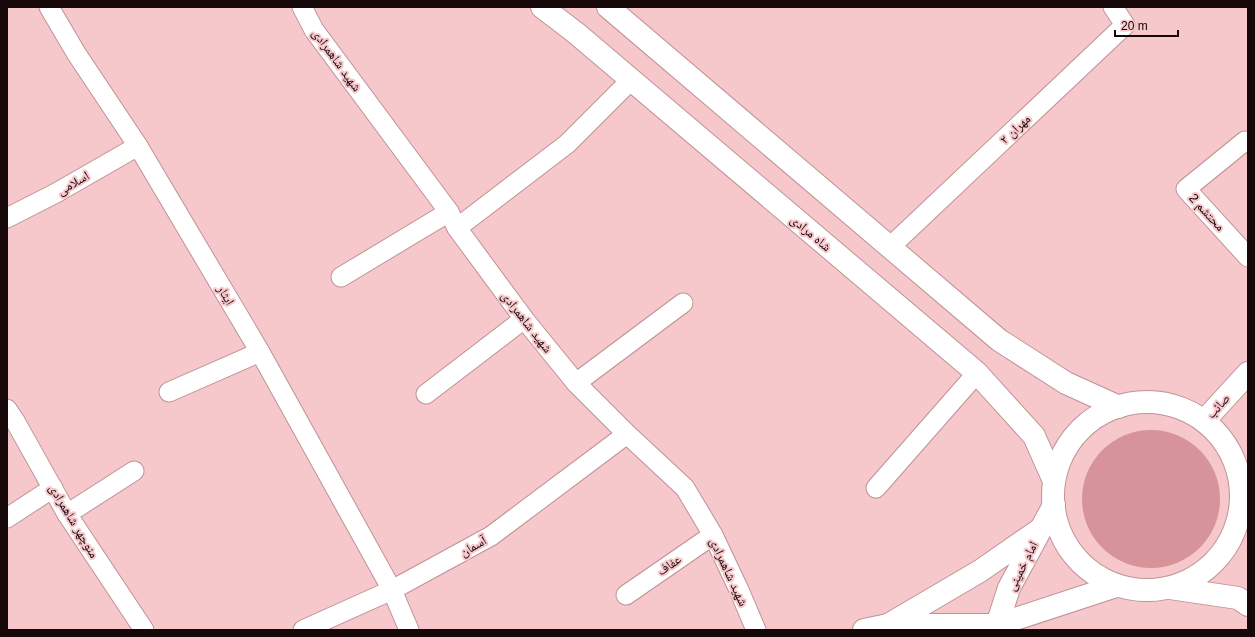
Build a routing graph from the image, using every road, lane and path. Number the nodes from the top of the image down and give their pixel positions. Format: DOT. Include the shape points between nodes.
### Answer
graph roads {
  1 [pos="48,7"];
  2 [pos="302,7"];
  3 [pos="542,7"];
  4 [pos="608,7"];
  5 [pos="1113,7"];
  6 [pos="631,80"];
  7 [pos="1245,141"];
  8 [pos="138,146"];
  9 [pos="7,218"];
  10 [pos="453,220"];
  11 [pos="890,247"];
  12 [pos="1248,257"];
  13 [pos="341,277"];
  14 [pos="683,303"];
  15 [pos="524,319"];
  16 [pos="260,352"];
  17 [pos="977,373"];
  18 [pos="1248,373"];
  19 [pos="576,383"];
  20 [pos="169,392"];
  21 [pos="426,394"];
  22 [pos="1119,407"];
  23 [pos="10,419"];
  24 [pos="1204,421"];
  25 [pos="627,434"];
  26 [pos="134,471"];
  27 [pos="1054,481"];
  28 [pos="53,488"];
  29 [pos="876,488"];
  30 [pos="1245,498"];
  31 [pos="1054,505"];
  32 [pos="67,514"];
  33 [pos="7,518"];
  34 [pos="1042,528"];
  35 [pos="713,535"];
  36 [pos="1116,586"];
  37 [pos="1169,588"];
  38 [pos="392,590"];
  39 [pos="626,595"];
  40 [pos="1248,605"];
  41 [pos="888,625"];
  42 [pos="996,627"];
  43 [pos="144,630"];
  44 [pos="303,630"];
  45 [pos="409,630"];
  46 [pos="756,630"];
  47 [pos="864,630"];
  1 -- 8 [label="street, ایثار"];
  2 -- 10 [label="street, شهید شاهمرادی" via="314,30"];
  3 -- 6 [label="main road, شاه مرادی"];
  4 -- 11 [label="main road"];
  5 -- 11 [label="street, مهران ۲" via="1125,25"];
  6 -- 10 [label="street" via="567,144"];
  6 -- 17 [label="main road, شاه مرادی"];
  7 -- 12 [label="street, محتشم 2" via="1186,189"];
  8 -- 9 [label="street, اسلامی"];
  8 -- 16 [label="street, ایثار"];
  10 -- 13 [label="street"];
  10 -- 15 [label="street, شهید شاهمرادی"];
  11 -- 22 [label="main road" via="999,340 1066,383"];
  14 -- 19 [label="street"];
  15 -- 19 [label="street, شهید شاهمرادی"];
  15 -- 21 [label="street"];
  16 -- 20 [label="street"];
  16 -- 38 [label="street, ایثار"];
  17 -- 27 [label="main road, شاه مرادی" via="1034,436"];
  17 -- 29 [label="street"];
  18 -- 24 [label="main road, صائب"];
  19 -- 25 [label="street, شهید شاهمرادی"];
  22 -- 24 [label="main road" via="1149,402 1178,407"];
  22 -- 27 [label="main road" via="1096,418 1076,435 1062,456"];
  23 -- 28 [label="street, منوچهر شاهمرادی"];
  24 -- 30 [label="main road" via="1224,441 1237,467"];
  25 -- 35 [label="street, شهید شاهمرادی" via="685,488"];
  25 -- 38 [label="street, آسمان" via="491,536"];
  26 -- 32 [label="street"];
  27 -- 31 [label="main road"];
  28 -- 32 [label="street, منوچهر شاهمرادی"];
  28 -- 33 [label="street"];
  30 -- 37 [label="main road" via="1229,543 1213,564 1193,579"];
  31 -- 34 [label="main road, امام خمینی"];
  31 -- 36 [label="main road" via="1057,522 1069,550 1090,571"];
  32 -- 43 [label="street, منوچهر شاهمرادی"];
  34 -- 41 [label="main road" via="980,571"];
  34 -- 42 [label="main road, امام خمینی" via="1010,588"];
  35 -- 39 [label="street, عفاف"];
  35 -- 46 [label="street, شهید شاهمرادی"];
  36 -- 37 [label="main road" via="1151,591"];
  36 -- 42 [label="main road"];
  37 -- 40 [label="main road" via="1238,598"];
  38 -- 44 [label="street, آسمان"];
  38 -- 45 [label="street, ایثار"];
  41 -- 42 [label="main road"];
  41 -- 47 [label="main road"];
}
